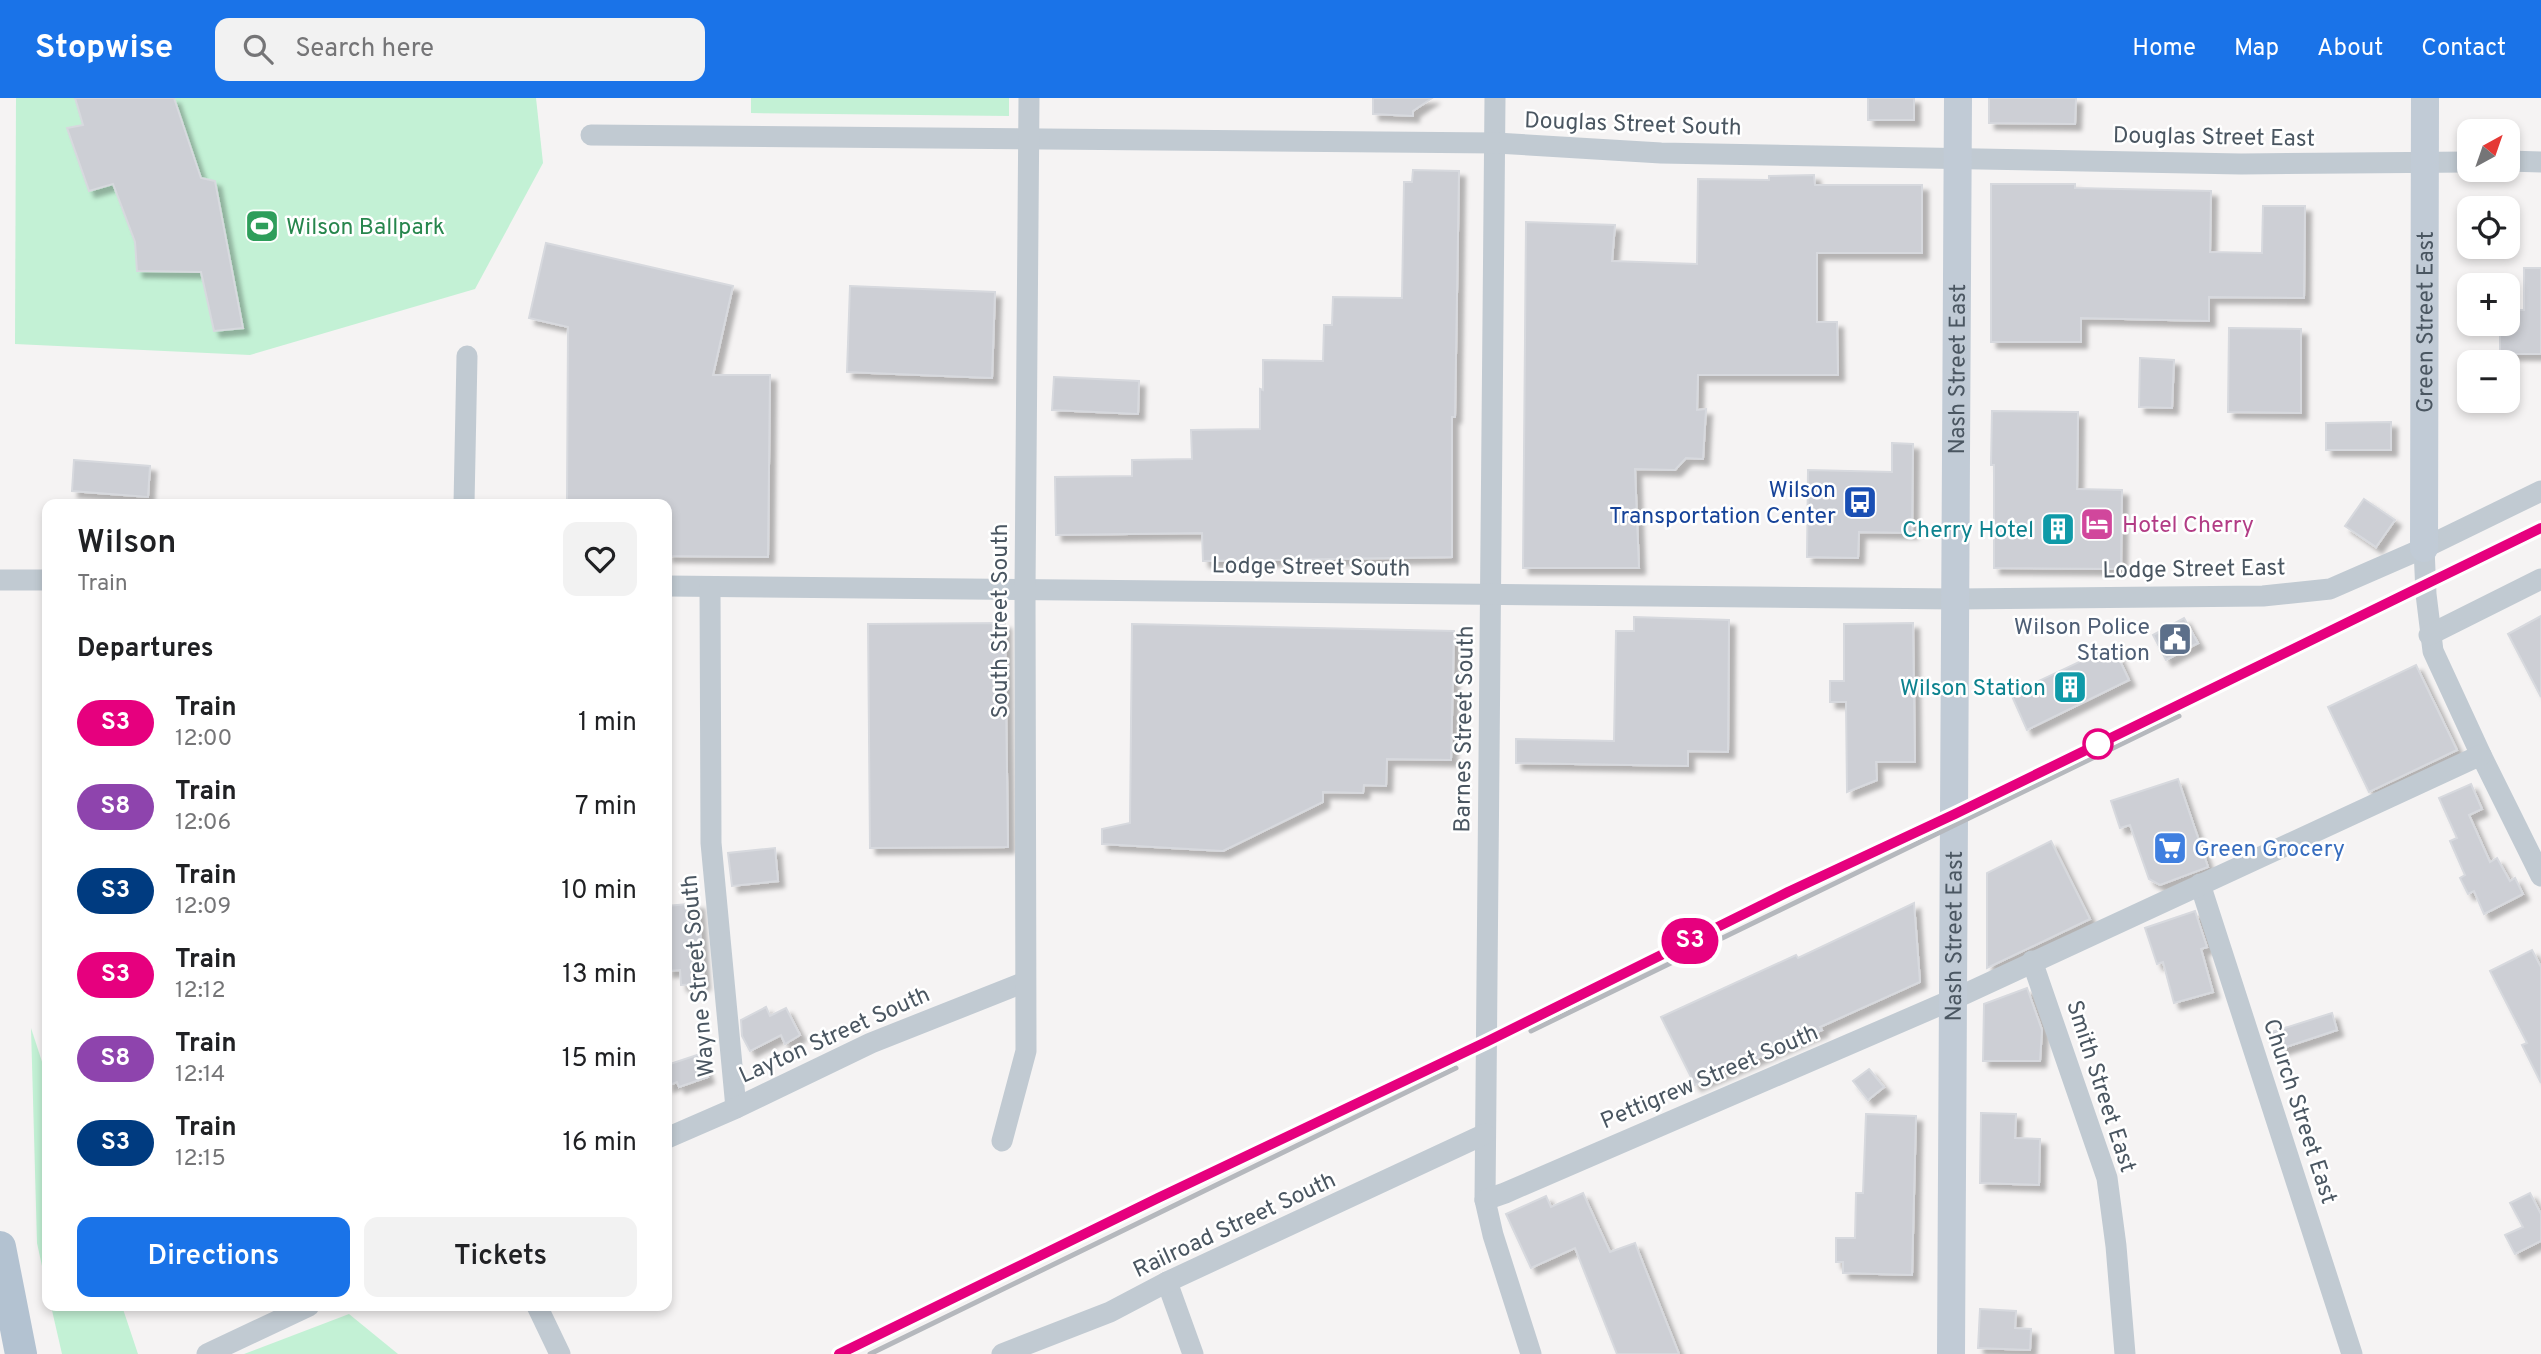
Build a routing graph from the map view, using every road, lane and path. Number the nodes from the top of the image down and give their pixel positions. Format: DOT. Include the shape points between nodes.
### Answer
graph roads {
  1 [pos="1029,98"];
  2 [pos="1496,98"];
  3 [pos="1958,98"];
  4 [pos="2425,98"];
  5 [pos="591,135"];
  6 [pos="1028,137"];
  7 [pos="1496,143"];
  8 [pos="1958,157"];
  9 [pos="2457,162"];
  10 [pos="2520,162"];
  11 [pos="2541,162"];
  12 [pos="2425,163"];
  13 [pos="467,356"];
  14 [pos="2541,491"];
  15 [pos="464,499"];
  16 [pos="2424,548"];
  17 [pos="2541,579"];
  18 [pos="0,580"];
  19 [pos="42,580"];
  20 [pos="672,586"];
  21 [pos="710,587"];
  22 [pos="1025,590"];
  23 [pos="1490,594"];
  24 [pos="1956,598"];
  25 [pos="2429,635"];
  26 [pos="2481,755"];
  27 [pos="2541,876"];
  28 [pos="2200,884"];
  29 [pos="2032,961"];
  30 [pos="1025,982"];
  31 [pos="1954,999"];
  32 [pos="736,1108"];
  33 [pos="1485,1134"];
  34 [pos="672,1136"];
  35 [pos="1002,1141"];
  36 [pos="1485,1199"];
  37 [pos="0,1247"];
  38 [pos="1167,1282"];
  39 [pos="298,1311"];
  40 [pos="539,1311"];
  41 [pos="21,1354"];
  42 [pos="207,1354"];
  43 [pos="560,1354"];
  44 [pos="1002,1354"];
  45 [pos="1193,1354"];
  46 [pos="1531,1354"];
  47 [pos="1951,1354"];
  48 [pos="2125,1354"];
  49 [pos="2352,1354"];
  1 -- 6 [label="street, South Street South"];
  2 -- 7 [label="street, Barnes Street South"];
  3 -- 8 [label="main road, Nash Street East"];
  4 -- 12 [label="main road, Green Street East"];
  5 -- 6 [label="street, Douglas Street South"];
  6 -- 7 [label="street, Douglas Street South"];
  6 -- 22 [label="street, South Street South"];
  7 -- 8 [label="street, Douglas Street South" via="1661,153"];
  7 -- 23 [label="street, Barnes Street South"];
  8 -- 12 [label="street, Douglas Street East"];
  8 -- 24 [label="main road, Nash Street East"];
  9 -- 12 [label="street, Douglas Street East"];
  10 -- 11 [label="street"];
  12 -- 16 [label="main road, Green Street East"];
  13 -- 15 [label="street"];
  14 -- 16 [label="street, Lodge Street East"];
  16 -- 24 [label="street, Lodge Street East" via="2330,589 2263,596"];
  16 -- 25 [label="street"];
  17 -- 25 [label="street"];
  18 -- 19 [label="street"];
  20 -- 21 [label="street, Lodge Street South"];
  21 -- 22 [label="street, Lodge Street South"];
  21 -- 32 [label="street, Wayne Street South" via="711,843"];
  22 -- 23 [label="street, Lodge Street South"];
  22 -- 30 [label="street, South Street South"];
  23 -- 24 [label="street, Lodge Street South"];
  23 -- 33 [label="street, Barnes Street South"];
  24 -- 31 [label="main road, Nash Street East"];
  25 -- 26 [label="street"];
  26 -- 27 [label="street"];
  26 -- 28 [label="street, Pettigrew Street South"];
  28 -- 29 [label="street, Pettigrew Street South"];
  28 -- 49 [label="street, Church Street East"];
  29 -- 31 [label="street, Pettigrew Street South"];
  29 -- 48 [label="street, Smith Street East" via="2107,1178"];
  30 -- 32 [label="street, Layton Street South" via="871,1043"];
  30 -- 35 [label="street, South Street South" via="1026,1051"];
  31 -- 36 [label="street, Pettigrew Street South"];
  31 -- 47 [label="main road, Nash Street East"];
  32 -- 34 [label="street, Layton Street South"];
  33 -- 36 [label="street, Barnes Street South"];
  33 -- 38 [label="street, Railroad Street South"];
  36 -- 46 [label="street, Barnes Street South"];
  37 -- 41 [label="main road"];
  38 -- 44 [label="street, Railroad Street South" via="1110,1312"];
  38 -- 45 [label="street"];
  39 -- 42 [label="street"];
  40 -- 43 [label="street"];
}
